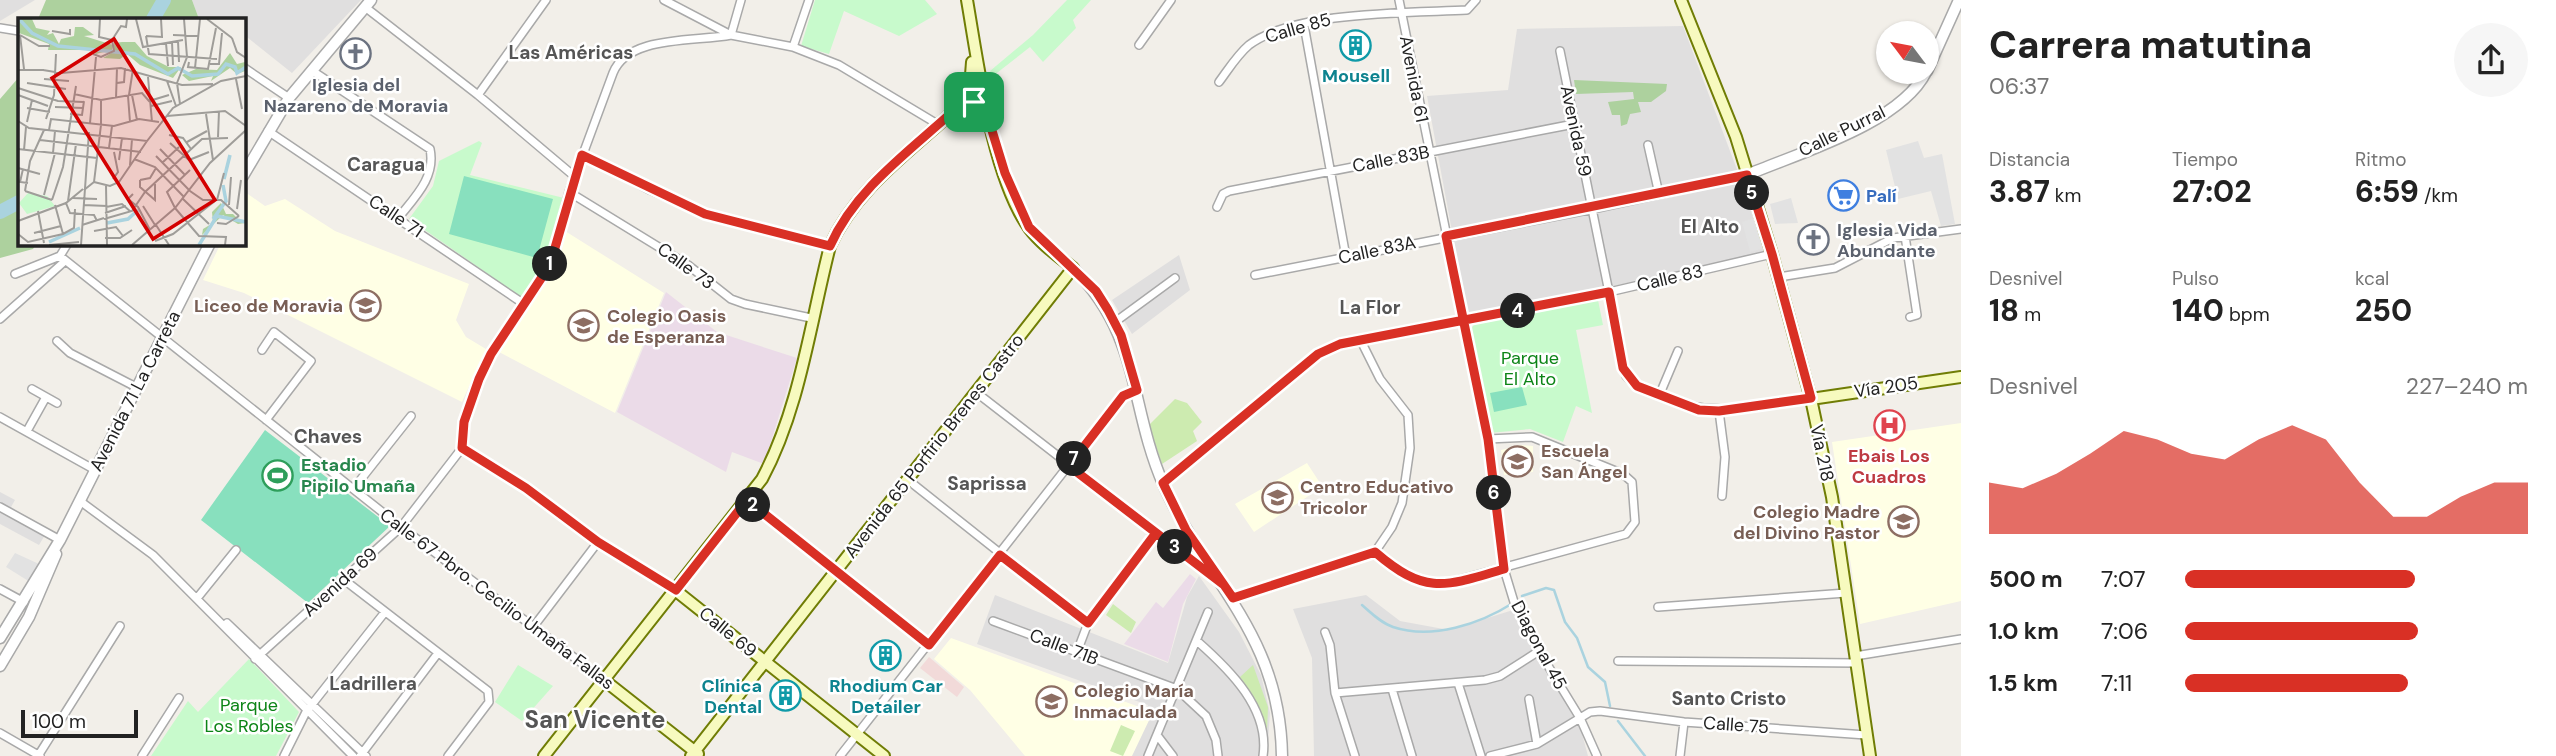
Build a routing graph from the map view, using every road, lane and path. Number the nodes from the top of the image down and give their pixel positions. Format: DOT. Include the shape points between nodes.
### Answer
graph roads {
  1 [pos="546,0"];
  2 [pos="741,0"];
  3 [pos="809,0"];
  4 [pos="967,0"];
  5 [pos="1171,0"];
  6 [pos="1399,0"];
  7 [pos="1476,0"];
  8 [pos="1681,0"];
  9 [pos="1959,0"];
  10 [pos="667,1"];
  11 [pos="368,3"];
  12 [pos="1402,13"];
  13 [pos="1304,25"];
  14 [pos="0,28"];
  15 [pos="18,31"];
  16 [pos="731,36"];
  17 [pos="1939,44"];
  18 [pos="973,45"];
  19 [pos="1139,45"];
  20 [pos="793,47"];
  21 [pos="1560,51"];
  22 [pos="245,68"];
  23 [pos="311,70"];
  24 [pos="1219,82"];
  25 [pos="1916,84"];
  26 [pos="478,95"];
  27 [pos="289,98"];
  28 [pos="960,105"];
  29 [pos="989,117"];
  30 [pos="1574,124"];
  31 [pos="939,125"];
  32 [pos="267,131"];
  33 [pos="1648,145"];
  34 [pos="1429,152"];
  35 [pos="582,155"];
  36 [pos="1330,171"];
  37 [pos="245,172"];
  38 [pos="1747,175"];
  39 [pos="574,176"];
  40 [pos="569,192"];
  41 [pos="1659,194"];
  42 [pos="1217,206"];
  43 [pos="1593,209"];
  44 [pos="399,217"];
  45 [pos="1961,229"];
  46 [pos="1446,236"];
  47 [pos="1905,236"];
  48 [pos="67,245"];
  49 [pos="209,245"];
  50 [pos="830,246"];
  51 [pos="1772,254"];
  52 [pos="1346,257"];
  53 [pos="62,258"];
  54 [pos="1073,268"];
  55 [pos="15,274"];
  56 [pos="1255,275"];
  57 [pos="1175,278"];
  58 [pos="1779,278"];
  59 [pos="1609,292"];
  60 [pos="524,304"];
  61 [pos="1910,317"];
  62 [pos="811,318"];
  63 [pos="0,319"];
  64 [pos="1462,322"];
  65 [pos="1115,323"];
  66 [pos="161,339"];
  67 [pos="57,341"];
  68 [pos="1361,341"];
  69 [pos="262,350"];
  70 [pos="1678,351"];
  71 [pos="1961,377"];
  72 [pos="136,387"];
  73 [pos="32,389"];
  74 [pos="1137,390"];
  75 [pos="977,393"];
  76 [pos="1659,396"];
  77 [pos="46,397"];
  78 [pos="1811,398"];
  79 [pos="57,403"];
  80 [pos="1719,411"];
  81 [pos="411,416"];
  82 [pos="0,417"];
  83 [pos="266,420"];
  84 [pos="27,431"];
  85 [pos="1488,439"];
  86 [pos="462,448"];
  87 [pos="1069,466"];
  88 [pos="95,470"];
  89 [pos="908,481"];
  90 [pos="1163,483"];
  91 [pos="354,488"];
  92 [pos="1722,496"];
  93 [pos="747,500"];
  94 [pos="80,501"];
  95 [pos="0,507"];
  96 [pos="401,527"];
  97 [pos="1156,533"];
  98 [pos="60,540"];
  99 [pos="598,542"];
  100 [pos="236,550"];
  101 [pos="1375,552"];
  102 [pos="1000,555"];
  103 [pos="1504,569"];
  104 [pos="837,571"];
  105 [pos="343,579"];
  106 [pos="1224,585"];
  107 [pos="0,589"];
  108 [pos="676,590"];
  109 [pos="1846,593"];
  110 [pos="198,597"];
  111 [pos="1233,598"];
  112 [pos="24,601"];
  113 [pos="1658,607"];
  114 [pos="384,612"];
  115 [pos="1208,612"];
  116 [pos="993,621"];
  117 [pos="1088,623"];
  118 [pos="120,626"];
  119 [pos="534,626"];
  120 [pos="1325,632"];
  121 [pos="0,638"];
  122 [pos="1961,639"];
  123 [pos="1197,641"];
  124 [pos="929,645"];
  125 [pos="1539,651"];
  126 [pos="1077,652"];
  127 [pos="438,653"];
  128 [pos="4,654"];
  129 [pos="258,656"];
  130 [pos="1856,659"];
  131 [pos="1618,662"];
  132 [pos="765,663"];
  133 [pos="0,666"];
  134 [pos="604,680"];
  135 [pos="1458,683"];
  136 [pos="1177,689"];
  137 [pos="1392,689"];
  138 [pos="1335,693"];
  139 [pos="179,698"];
  140 [pos="1528,699"];
  141 [pos="312,705"];
  142 [pos="306,712"];
  143 [pos="1580,718"];
  144 [pos="1684,722"];
  145 [pos="0,733"];
  146 [pos="1866,734"];
  147 [pos="857,735"];
  148 [pos="1157,735"];
  149 [pos="1537,744"];
  150 [pos="363,755"];
  151 [pos="695,755"];
  152 [pos="39,756"];
  153 [pos="142,756"];
  154 [pos="284,756"];
  155 [pos="353,756"];
  156 [pos="448,756"];
  157 [pos="544,756"];
  158 [pos="839,756"];
  159 [pos="884,756"];
  160 [pos="1148,756"];
  161 [pos="1173,756"];
  162 [pos="1218,756"];
  163 [pos="1262,756"];
  164 [pos="1282,756"];
  165 [pos="1355,756"];
  166 [pos="1412,756"];
  167 [pos="1481,756"];
  168 [pos="1490,756"];
  169 [pos="1597,756"];
  170 [pos="1680,756"];
  171 [pos="1870,756"];
  1 -- 26 [label="street"];
  2 -- 16 [label="street"];
  3 -- 20 [label="street"];
  4 -- 18 [label="main road"];
  5 -- 19 [label="street"];
  6 -- 12 [label="street, Avenida 61"];
  7 -- 12 [label="street, Calle 85" via="1466,10"];
  8 -- 38 [label="main road, Vía 218" via="1732,125"];
  9 -- 17 [label="street, Calle Purral"];
  10 -- 16 [label="street"];
  11 -- 23 [label="street"];
  11 -- 26 [label="street"];
  12 -- 13 [label="street, Calle 85" via="1341,16"];
  12 -- 34 [label="street, Avenida 61"];
  13 -- 24 [label="street, Calle 85" via="1248,46"];
  13 -- 36 [label="street"];
  14 -- 15 [label="street"];
  16 -- 20 [label="street"];
  16 -- 35 [label="street, Avenida 69" via="646,45 622,57"];
  18 -- 28 [label="main road" via="970,88"];
  18 -- 29 [label="main road"];
  20 -- 31 [label="street" via="839,65"];
  21 -- 30 [label="street, Avenida 59"];
  22 -- 27 [label="street"];
  23 -- 27 [label="street"];
  23 -- 44 [label="street" via="430,149 433,161 428,178"];
  25 -- 38 [label="street, Calle Purral" via="1900,102 1867,124"];
  26 -- 39 [label="street"];
  27 -- 32 [label="street"];
  28 -- 29 [label="main road" via="974,102"];
  28 -- 31 [label="main road"];
  29 -- 54 [label="main road" via="1005,173 1029,227"];
  30 -- 34 [label="street, Calle 83B"];
  30 -- 43 [label="street, Avenida 59"];
  31 -- 50 [label="main road" via="851,207"];
  32 -- 37 [label="street"];
  32 -- 44 [label="street, Calle 71"];
  33 -- 41 [label="street"];
  34 -- 36 [label="street, Calle 83B"];
  34 -- 46 [label="street, Avenida 61"];
  35 -- 39 [label="street, Avenida 69"];
  35 -- 50 [label="street" via="705,214"];
  36 -- 42 [label="street, Calle 83B" via="1228,191"];
  36 -- 52 [label="street"];
  38 -- 41 [label="street, Calle 83A"];
  38 -- 51 [label="main road, Vía 218"];
  39 -- 40 [label="street, Avenida 69"];
  40 -- 60 [label="street, Avenida 69" via="550,265"];
  40 -- 62 [label="street, Calle 73" via="688,265 731,299"];
  41 -- 43 [label="street, Calle 83A"];
  43 -- 46 [label="street, Calle 83A"];
  43 -- 59 [label="street, Avenida 59"];
  44 -- 60 [label="street, Calle 71"];
  45 -- 47 [label="street"];
  46 -- 52 [label="street, Calle 83A"];
  46 -- 64 [label="street, Avenida 61"];
  47 -- 58 [label="street" via="1876,245 1835,268"];
  47 -- 61 [label="street" via="1917,315"];
  48 -- 53 [label="street"];
  49 -- 66 [label="street, Avenida 71 La Carreta"];
  50 -- 62 [label="main road"];
  51 -- 58 [label="main road, Vía 218"];
  51 -- 59 [label="street, Calle 83"];
  52 -- 56 [label="street, Calle 83A"];
  53 -- 55 [label="street"];
  53 -- 63 [label="street"];
  53 -- 66 [label="street, Calle 67 Pbro. Cecilio Umaña Fallas"];
  54 -- 65 [label="street" via="1096,291"];
  54 -- 75 [label="main road, Avenida 65 Porfirio Brenes Castro"];
  57 -- 65 [label="street"];
  58 -- 78 [label="main road, Vía 218"];
  59 -- 64 [label="street, Calle 83"];
  59 -- 76 [label="street, Avenida 59" via="1626,376"];
  60 -- 86 [label="street, Avenida 69" via="479,379 464,422"];
  62 -- 93 [label="main road" via="780,440"];
  64 -- 68 [label="street, Calle 83"];
  64 -- 85 [label="street, Diagonal 45"];
  65 -- 74 [label="street"];
  66 -- 72 [label="street, Avenida 71 La Carreta"];
  66 -- 83 [label="street, Calle 67 Pbro. Cecilio Umaña Fallas"];
  67 -- 72 [label="street" via="69,353"];
  68 -- 90 [label="street" via="1318,354"];
  68 -- 101 [label="street" via="1380,379 1408,415 1410,448 1402,503"];
  69 -- 83 [label="street" via="274,332 311,361"];
  70 -- 76 [label="street"];
  71 -- 78 [label="main road, Vía 205"];
  72 -- 88 [label="street, Avenida 71 La Carreta"];
  73 -- 77 [label="street"];
  74 -- 87 [label="street" via="1123,396"];
  74 -- 90 [label="street"];
  75 -- 87 [label="street"];
  75 -- 89 [label="main road, Avenida 65 Porfirio Brenes Castro"];
  76 -- 80 [label="street" via="1699,410"];
  77 -- 79 [label="street"];
  77 -- 84 [label="street"];
  78 -- 80 [label="street"];
  78 -- 109 [label="main road, Vía 218"];
  80 -- 92 [label="street" via="1726,457"];
  81 -- 91 [label="street"];
  82 -- 84 [label="street"];
  83 -- 91 [label="street, Calle 67 Pbro. Cecilio Umaña Fallas"];
  84 -- 88 [label="street"];
  85 -- 103 [label="street, Diagonal 45"];
  85 -- 103 [label="street" via="1532,437 1623,474 1632,482 1635,496 1635,522 1626,534"];
  86 -- 96 [label="street, Avenida 69"];
  86 -- 99 [label="street, Calle 69"];
  87 -- 97 [label="street"];
  87 -- 102 [label="street"];
  88 -- 94 [label="street, Avenida 71 La Carreta"];
  89 -- 102 [label="street"];
  89 -- 104 [label="main road, Avenida 65 Porfirio Brenes Castro"];
  90 -- 106 [label="street" via="1186,530"];
  91 -- 96 [label="street, Calle 67 Pbro. Cecilio Umaña Fallas"];
  93 -- 104 [label="street"];
  93 -- 108 [label="main road"];
  94 -- 98 [label="street, Avenida 71 La Carreta"];
  94 -- 110 [label="street" via="153,555"];
  95 -- 98 [label="street"];
  96 -- 105 [label="street, Avenida 69"];
  96 -- 119 [label="street, Calle 67 Pbro. Cecilio Umaña Fallas"];
  97 -- 106 [label="street"];
  97 -- 117 [label="street"];
  98 -- 112 [label="street, Avenida 71 La Carreta"];
  98 -- 128 [label="street, Avenida 71 La Carreta" via="50,573"];
  99 -- 108 [label="street, Calle 69"];
  99 -- 119 [label="street"];
  100 -- 110 [label="street"];
  101 -- 103 [label="street" via="1407,577 1425,583 1463,581"];
  101 -- 111 [label="street"];
  102 -- 117 [label="street"];
  102 -- 124 [label="street"];
  103 -- 125 [label="street, Diagonal 45" via="1514,602"];
  104 -- 124 [label="street"];
  104 -- 132 [label="main road, Avenida 65 Porfirio Brenes Castro"];
  105 -- 114 [label="street"];
  105 -- 129 [label="street, Avenida 69"];
  106 -- 111 [label="street"];
  107 -- 112 [label="street"];
  108 -- 132 [label="main road, Calle 69"];
  108 -- 134 [label="main road"];
  109 -- 113 [label="street"];
  109 -- 130 [label="main road, Vía 218"];
  110 -- 129 [label="street"];
  111 -- 164 [label="street" via="1273,682"];
  112 -- 121 [label="street, Avenida 71 La Carreta"];
  114 -- 127 [label="street"];
  114 -- 141 [label="street"];
  115 -- 123 [label="street"];
  116 -- 126 [label="street, Calle 71B"];
  117 -- 126 [label="street"];
  118 -- 152 [label="street"];
  119 -- 134 [label="street, Calle 67 Pbro. Cecilio Umaña Fallas"];
  120 -- 138 [label="street"];
  122 -- 130 [label="street"];
  123 -- 136 [label="street"];
  123 -- 163 [label="street" via="1252,702 1261,718"];
  124 -- 147 [label="street"];
  125 -- 135 [label="street" via="1500,676"];
  125 -- 143 [label="street, Diagonal 45"];
  126 -- 136 [label="street, Calle 71B"];
  127 -- 150 [label="street"];
  127 -- 156 [label="street" via="488,691 489,702"];
  128 -- 133 [label="street, Avenida 71 La Carreta"];
  129 -- 141 [label="street"];
  129 -- 142 [label="street"];
  130 -- 131 [label="street"];
  130 -- 146 [label="main road, Vía 218"];
  132 -- 147 [label="main road, Calle 69"];
  132 -- 151 [label="main road, Avenida 65 Porfirio Brenes Castro"];
  134 -- 151 [label="main road, Calle 67 Pbro. Cecilio Umaña Fallas"];
  134 -- 157 [label="main road"];
  135 -- 137 [label="street"];
  135 -- 167 [label="street"];
  136 -- 148 [label="street"];
  136 -- 162 [label="street, Calle 71B" via="1206,716"];
  137 -- 138 [label="street"];
  137 -- 166 [label="street"];
  138 -- 165 [label="street"];
  139 -- 153 [label="street"];
  140 -- 149 [label="street"];
  141 -- 142 [label="street"];
  141 -- 150 [label="street"];
  142 -- 154 [label="street"];
  142 -- 155 [label="street"];
  143 -- 144 [label="street, Calle 75" via="1601,710"];
  143 -- 149 [label="street, Calle 75"];
  143 -- 169 [label="street, Diagonal 45"];
  144 -- 146 [label="street, Calle 75"];
  144 -- 170 [label="street"];
  145 -- 152 [label="street"];
  146 -- 171 [label="main road, Vía 218"];
  147 -- 158 [label="street"];
  147 -- 159 [label="main road, Calle 69"];
  148 -- 160 [label="street"];
  148 -- 161 [label="street"];
  149 -- 168 [label="street, Calle 75"];
}
